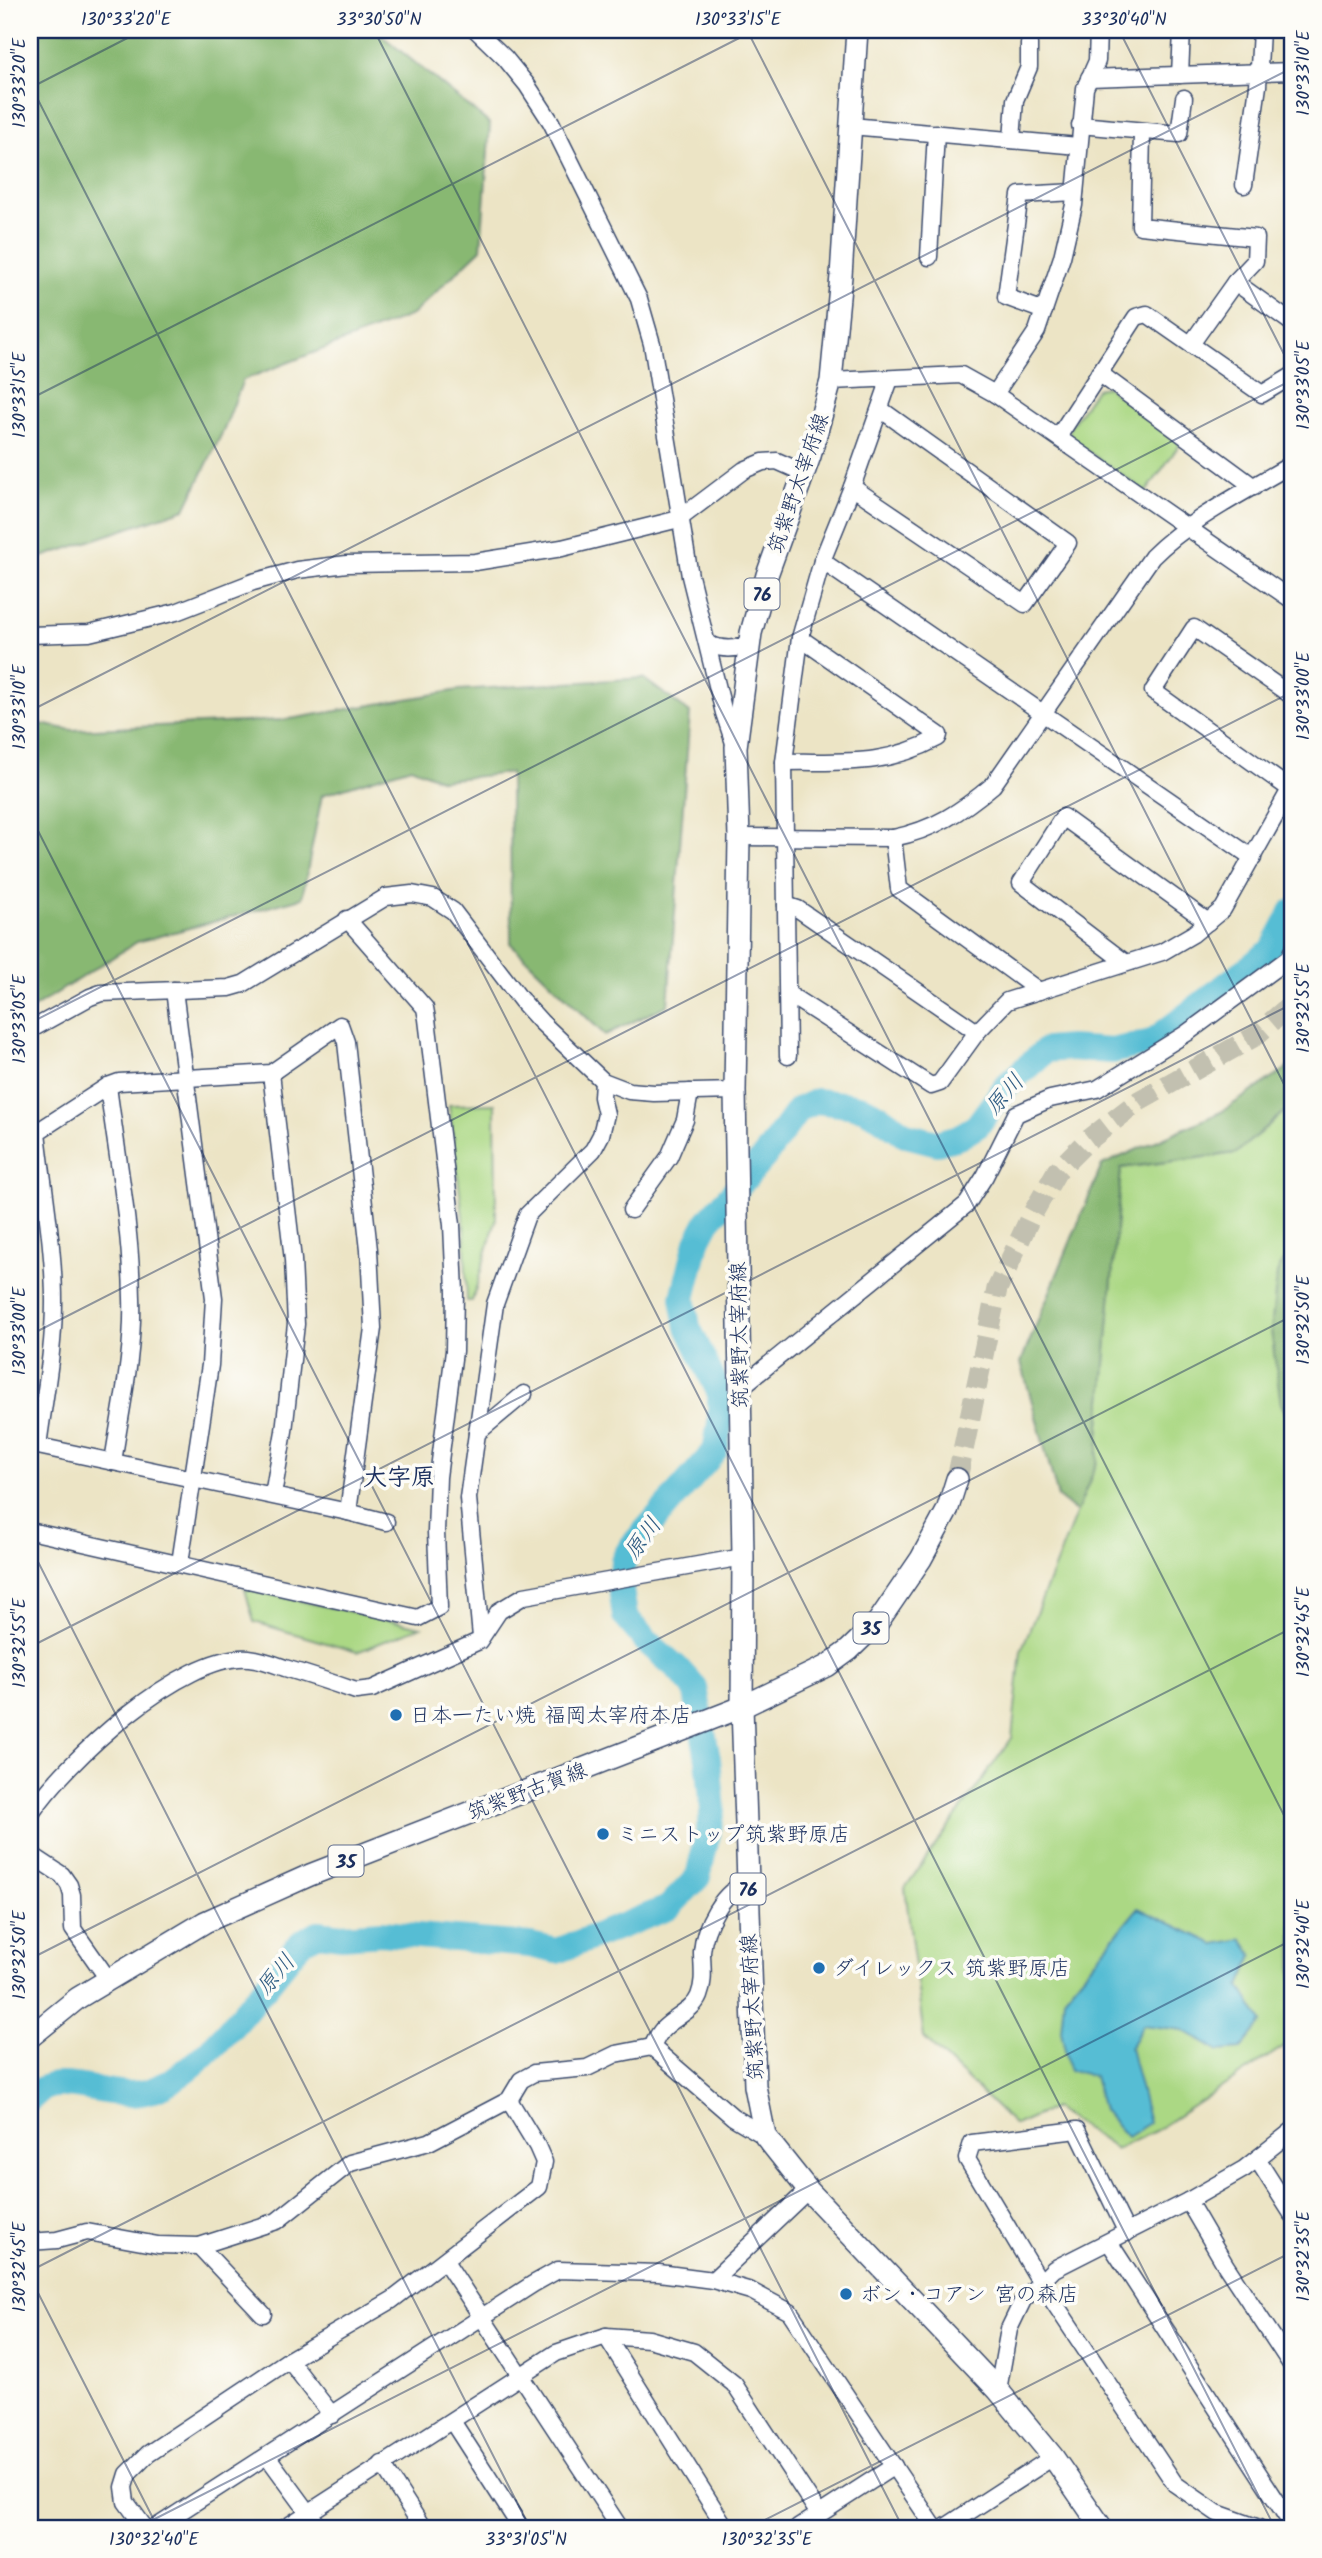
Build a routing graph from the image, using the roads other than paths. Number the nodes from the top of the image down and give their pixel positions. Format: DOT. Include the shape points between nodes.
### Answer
graph roads {
  1 [pos="476,30"];
  2 [pos="857,30"];
  3 [pos="1098,30"];
  4 [pos="1182,30"];
  5 [pos="1261,30"];
  6 [pos="1029,44"];
  7 [pos="1292,71"];
  8 [pos="1258,72"];
  9 [pos="1180,75"];
  10 [pos="1089,78"];
  11 [pos="1184,98"];
  12 [pos="1080,125"];
  13 [pos="851,126"];
  14 [pos="1142,133"];
  15 [pos="936,134"];
  16 [pos="1012,140"];
  17 [pos="1078,146"];
  18 [pos="1244,185"];
  19 [pos="1075,192"];
  20 [pos="929,257"];
  21 [pos="1236,282"];
  22 [pos="1044,311"];
  23 [pos="1292,323"];
  24 [pos="1191,344"];
  25 [pos="1100,373"];
  26 [pos="1292,376"];
  27 [pos="891,379"];
  28 [pos="831,381"];
  29 [pos="995,394"];
  30 [pos="880,409"];
  31 [pos="1058,437"];
  32 [pos="1292,464"];
  33 [pos="804,473"];
  34 [pos="852,487"];
  35 [pos="1254,487"];
  36 [pos="679,519"];
  37 [pos="1188,527"];
  38 [pos="822,561"];
  39 [pos="1292,600"];
  40 [pos="30,635"];
  41 [pos="800,638"];
  42 [pos="750,644"];
  43 [pos="708,645"];
  44 [pos="1292,696"];
  45 [pos="1044,712"];
  46 [pos="736,747"];
  47 [pos="784,762"];
  48 [pos="1291,788"];
  49 [pos="739,836"];
  50 [pos="785,838"];
  51 [pos="893,838"];
  52 [pos="1253,858"];
  53 [pos="786,905"];
  54 [pos="347,919"];
  55 [pos="1208,922"];
  56 [pos="1292,951"];
  57 [pos="1126,963"];
  58 [pos="174,990"];
  59 [pos="1039,991"];
  60 [pos="788,994"];
  61 [pos="30,1030"];
  62 [pos="976,1032"];
  63 [pos="788,1056"];
  64 [pos="271,1073"];
  65 [pos="186,1077"];
  66 [pos="603,1081"];
  67 [pos="108,1086"];
  68 [pos="735,1091"];
  69 [pos="690,1092"];
  70 [pos="631,1210"];
  71 [pos="740,1388"];
  72 [pos="524,1394"];
  73 [pos="477,1433"];
  74 [pos="113,1462"];
  75 [pos="957,1479"];
  76 [pos="192,1480"];
  77 [pos="273,1494"];
  78 [pos="348,1512"];
  79 [pos="386,1522"];
  80 [pos="30,1531"];
  81 [pos="743,1557"];
  82 [pos="180,1563"];
  83 [pos="481,1637"];
  84 [pos="733,1711"];
  85 [pos="30,1815"];
  86 [pos="30,1854"];
  87 [pos="748,1882"];
  88 [pos="108,1979"];
  89 [pos="30,2037"];
  90 [pos="652,2047"];
  91 [pos="509,2099"];
  92 [pos="1292,2131"];
  93 [pos="765,2136"];
  94 [pos="1256,2159"];
  95 [pos="808,2190"];
  96 [pos="1188,2201"];
  97 [pos="1292,2214"];
  98 [pos="1127,2233"];
  99 [pos="30,2242"];
  100 [pos="1109,2242"];
  101 [pos="200,2246"];
  102 [pos="445,2261"];
  103 [pos="713,2280"];
  104 [pos="1041,2283"];
  105 [pos="263,2314"];
  106 [pos="482,2318"];
  107 [pos="606,2336"];
  108 [pos="289,2360"];
  109 [pos="1292,2366"];
  110 [pos="519,2375"];
  111 [pos="998,2390"];
  112 [pos="332,2415"];
  113 [pos="452,2421"];
  114 [pos="268,2457"];
  115 [pos="1053,2457"];
  116 [pos="382,2465"];
  117 [pos="894,2466"];
  118 [pos="310,2512"];
  119 [pos="819,2514"];
  120 [pos="1292,2525"];
  121 [pos="145,2528"];
  122 [pos="155,2528"];
  123 [pos="285,2528"];
  124 [pos="320,2528"];
  125 [pos="423,2528"];
  126 [pos="521,2528"];
  127 [pos="620,2528"];
  128 [pos="726,2528"];
  129 [pos="798,2528"];
  130 [pos="935,2528"];
  131 [pos="944,2528"];
  132 [pos="1102,2528"];
  133 [pos="1259,2528"];
  1 -- 36 [label="street" via="520,76 551,122 639,299 652,344"];
  2 -- 13 [label="main road, 筑紫野太宰府線 / 76"];
  3 -- 10 [label="street" via="1097,61"];
  4 -- 9 [label="street"];
  5 -- 8 [label="street"];
  6 -- 16 [label="street" via="1029,67 1015,100"];
  7 -- 8 [label="street"];
  8 -- 9 [label="street"];
  8 -- 18 [label="street"];
  9 -- 10 [label="street"];
  10 -- 12 [label="street"];
  11 -- 14 [label="street" via="1179,134"];
  12 -- 14 [label="street"];
  12 -- 17 [label="street"];
  13 -- 15 [label="street"];
  13 -- 28 [label="main road, 筑紫野太宰府線 / 76"];
  14 -- 21 [label="street" via="1140,226 1256,238 1255,261"];
  15 -- 16 [label="street"];
  15 -- 20 [label="street"];
  16 -- 17 [label="street"];
  17 -- 19 [label="street"];
  19 -- 22 [label="street" via="1062,257"];
  19 -- 22 [label="street" via="1020,195 1006,297"];
  21 -- 23 [label="street"];
  21 -- 24 [label="street"];
  22 -- 29 [label="street" via="1037,331"];
  24 -- 25 [label="street" via="1147,314 1136,317"];
  24 -- 26 [label="street" via="1262,394"];
  25 -- 31 [label="street"];
  25 -- 35 [label="street"];
  27 -- 28 [label="street"];
  27 -- 29 [label="street" via="961,375"];
  27 -- 30 [label="street"];
  28 -- 33 [label="main road, 筑紫野太宰府線 / 76"];
  29 -- 31 [label="street"];
  30 -- 34 [label="street"];
  30 -- 34 [label="street" via="1068,544 1025,604"];
  31 -- 37 [label="street"];
  32 -- 35 [label="street"];
  33 -- 36 [label="street" via="777,461 763,462 744,470"];
  33 -- 42 [label="main road, 筑紫野太宰府線 / 76" via="767,575"];
  34 -- 38 [label="street"];
  35 -- 37 [label="street"];
  36 -- 40 [label="street" via="562,548 475,562 347,564 296,570 176,612 89,633"];
  36 -- 43 [label="street"];
  37 -- 39 [label="street"];
  37 -- 45 [label="street" via="1152,557"];
  38 -- 41 [label="street"];
  38 -- 45 [label="street"];
  41 -- 47 [label="street"];
  41 -- 47 [label="street" via="939,735 892,758"];
  42 -- 43 [label="street" via="734,649"];
  42 -- 46 [label="main road, 筑紫野太宰府線 / 76"];
  43 -- 46 [label="street"];
  44 -- 48 [label="street" via="1194,628 1153,691"];
  45 -- 51 [label="street" via="993,785 968,806 941,823"];
  45 -- 52 [label="street"];
  46 -- 49 [label="main road, 筑紫野太宰府線 / 76"];
  47 -- 50 [label="street"];
  48 -- 52 [label="street"];
  49 -- 50 [label="street"];
  49 -- 68 [label="main road, 筑紫野太宰府線 / 76"];
  50 -- 51 [label="street"];
  50 -- 53 [label="street"];
  51 -- 59 [label="street" via="899,889"];
  52 -- 55 [label="street" via="1223,909"];
  53 -- 60 [label="street"];
  53 -- 62 [label="street"];
  54 -- 58 [label="street" via="243,984"];
  54 -- 66 [label="street" via="386,897 412,894 433,898 453,911 521,1000"];
  54 -- 82 [label="street" via="425,1008 427,1018 452,1225 455,1292 454,1351 438,1477 439,1607 418,1618"];
  55 -- 57 [label="street" via="1162,952"];
  55 -- 57 [label="street" via="1063,817 1021,883"];
  56 -- 71 [label="street" via="1289,958 1187,1033 1097,1089 1016,1114 967,1204"];
  57 -- 59 [label="street"];
  58 -- 61 [label="street" via="101,993"];
  58 -- 65 [label="street"];
  59 -- 62 [label="street" via="1007,1001"];
  60 -- 62 [label="street" via="931,1086 940,1083"];
  60 -- 63 [label="street"];
  64 -- 65 [label="street"];
  64 -- 77 [label="street" via="296,1324"];
  64 -- 78 [label="street" via="340,1026 346,1042 368,1236 373,1328"];
  65 -- 67 [label="street"];
  65 -- 76 [label="street" via="214,1298 211,1365"];
  66 -- 69 [label="street" via="629,1091"];
  66 -- 73 [label="street" via="606,1114 601,1135 593,1150 527,1215 495,1304"];
  67 -- 74 [label="street" via="132,1298 130,1350"];
  67 -- 74 [label="street" via="37,1132 54,1306 38,1446"];
  68 -- 69 [label="street"];
  68 -- 71 [label="main road, 筑紫野太宰府線 / 76"];
  69 -- 70 [label="street" via="685,1120 669,1157"];
  71 -- 81 [label="main road, 筑紫野太宰府線 / 76"];
  72 -- 73 [label="street"];
  73 -- 83 [label="street" via="468,1498"];
  74 -- 76 [label="street"];
  75 -- 84 [label="main road, 筑紫野古賀線 / 35" via="947,1511 921,1559 878,1622 827,1666"];
  76 -- 77 [label="street"];
  76 -- 82 [label="street"];
  77 -- 78 [label="street"];
  78 -- 79 [label="street"];
  80 -- 82 [label="street"];
  81 -- 83 [label="street" via="524,1596 499,1611"];
  81 -- 84 [label="main road, 筑紫野太宰府線 / 76"];
  83 -- 85 [label="street" via="372,1689 356,1691 250,1658 202,1667 105,1732"];
  84 -- 87 [label="main road, 筑紫野太宰府線 / 76"];
  84 -- 88 [label="main road, 筑紫野古賀線 / 35" via="310,1875 205,1923"];
  86 -- 88 [label="street" via="69,1885 73,1929"];
  87 -- 90 [label="street" via="738,1885 715,1911 702,1950 704,1980 699,1997 661,2031"];
  87 -- 93 [label="main road, 筑紫野太宰府線 / 76" via="755,2086"];
  88 -- 89 [label="main road, 筑紫野古賀線 / 35"];
  90 -- 91 [label="street" via="616,2054 587,2068 534,2073 521,2080"];
  90 -- 93 [label="street" via="733,2117"];
  91 -- 101 [label="street" via="429,2142 349,2163 277,2221"];
  91 -- 102 [label="street" via="544,2162 539,2187"];
  92 -- 94 [label="street"];
  93 -- 95 [label="main road, 筑紫野太宰府線 / 76"];
  94 -- 96 [label="street"];
  94 -- 97 [label="street"];
  95 -- 103 [label="street"];
  95 -- 111 [label="main road, 筑紫野太宰府線 / 76"];
  96 -- 98 [label="street"];
  96 -- 109 [label="street"];
  98 -- 100 [label="street"];
  98 -- 104 [label="street" via="1077,2130 972,2143 967,2160"];
  99 -- 101 [label="street" via="87,2232 158,2245"];
  100 -- 104 [label="street" via="1054,2269"];
  100 -- 120 [label="street"];
  101 -- 105 [label="street"];
  102 -- 106 [label="street"];
  102 -- 108 [label="street" via="392,2300"];
  103 -- 106 [label="street" via="558,2270"];
  103 -- 117 [label="street" via="751,2291 790,2312"];
  104 -- 111 [label="street" via="1023,2300 1009,2329"];
  104 -- 133 [label="street" via="1175,2484 1217,2512"];
  106 -- 110 [label="street"];
  106 -- 112 [label="street"];
  107 -- 110 [label="street" via="556,2353"];
  107 -- 119 [label="street" via="649,2339 694,2352 734,2385"];
  107 -- 128 [label="street"];
  108 -- 112 [label="street"];
  108 -- 121 [label="street" via="172,2437 128,2474 126,2502"];
  110 -- 113 [label="street"];
  110 -- 127 [label="street"];
  111 -- 115 [label="main road, 筑紫野太宰府線 / 76"];
  112 -- 114 [label="street"];
  113 -- 116 [label="street"];
  113 -- 126 [label="street"];
  114 -- 118 [label="street"];
  114 -- 122 [label="street"];
  115 -- 131 [label="street"];
  115 -- 132 [label="main road, 筑紫野太宰府線 / 76"];
  116 -- 118 [label="street"];
  116 -- 125 [label="street"];
  117 -- 119 [label="street"];
  117 -- 130 [label="street"];
  118 -- 123 [label="street"];
  118 -- 124 [label="street"];
  119 -- 129 [label="street"];
}
